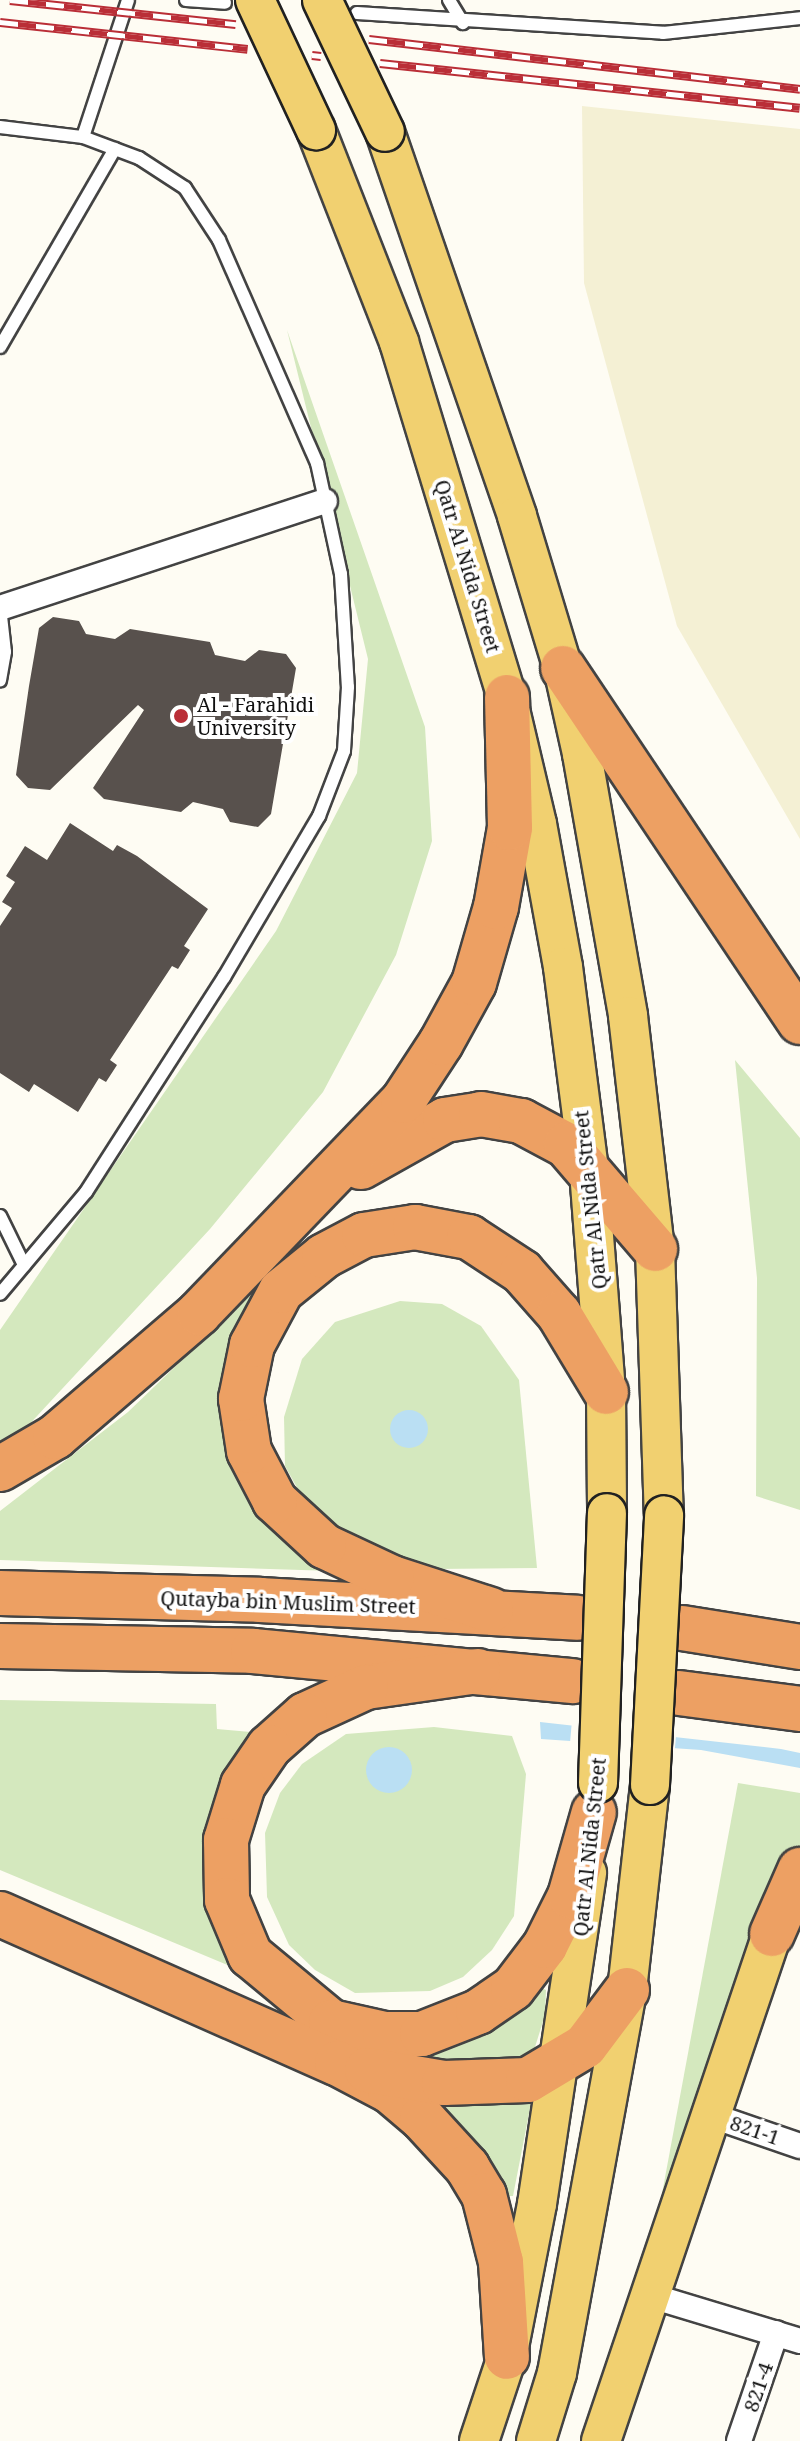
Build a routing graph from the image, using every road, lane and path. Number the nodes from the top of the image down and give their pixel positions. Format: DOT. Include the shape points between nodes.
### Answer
graph roads {
  1 [pos="128,0"];
  2 [pos="186,0"];
  3 [pos="322,0"];
  4 [pos="449,0"];
  5 [pos="240,2"];
  6 [pos="357,13"];
  7 [pos="800,18"];
  8 [pos="463,23"];
  9 [pos="0,127"];
  10 [pos="83,137"];
  11 [pos="115,149"];
  12 [pos="0,347"];
  13 [pos="325,501"];
  14 [pos="0,607"];
  15 [pos="563,668"];
  16 [pos="0,681"];
  17 [pos="507,697"];
  18 [pos="800,1022"];
  19 [pos="589,1171"];
  20 [pos="308,1203"];
  21 [pos="0,1216"];
  22 [pos="655,1249"];
  23 [pos="24,1265"];
  24 [pos="0,1294"];
  25 [pos="606,1392"];
  26 [pos="0,1469"];
  27 [pos="0,1593"];
  28 [pos="491,1610"];
  29 [pos="577,1618"];
  30 [pos="682,1628"];
  31 [pos="0,1646"];
  32 [pos="800,1647"];
  33 [pos="478,1671"];
  34 [pos="573,1681"];
  35 [pos="679,1693"];
  36 [pos="800,1709"];
  37 [pos="596,1797"];
  38 [pos="800,1870"];
  39 [pos="0,1914"];
  40 [pos="772,1934"];
  41 [pos="627,1990"];
  42 [pos="337,2063"];
  43 [pos="560,2063"];
  44 [pos="710,2115"];
  45 [pos="800,2146"];
  46 [pos="648,2295"];
  47 [pos="776,2333"];
  48 [pos="800,2341"];
  49 [pos="507,2357"];
  50 [pos="479,2441"];
  51 [pos="536,2441"];
  52 [pos="601,2441"];
  53 [pos="739,2441"];
  1 -- 10 [label="lane"];
  2 -- 5 [label="lane"];
  3 -- 15 [label="main road, bridge" via="385,132 460,339"];
  4 -- 8 [label="lane"];
  5 -- 17 [label="main road, Qatr Al Nida Street, bridge" via="316,130 399,342"];
  6 -- 8 [label="lane"];
  7 -- 8 [label="lane" via="663,33"];
  9 -- 10 [label="lane"];
  10 -- 11 [label="lane"];
  11 -- 12 [label="lane"];
  11 -- 13 [label="lane" via="185,188 219,240 317,463"];
  13 -- 14 [label="street"];
  13 -- 23 [label="lane" via="341,574 348,687 344,751 319,816 95,1178"];
  14 -- 16 [label="lane" via="5,652"];
  15 -- 18 [label="highway"];
  15 -- 22 [label="main road" via="615,929"];
  17 -- 19 [label="main road, Qatr Al Nida Street" via="553,910"];
  17 -- 20 [label="highway" via="510,828 496,907 474,983 403,1101"];
  19 -- 20 [label="highway" via="566,1145 521,1121 481,1114 445,1120 394,1145"];
  19 -- 22 [label="highway"];
  19 -- 25 [label="main road, Qatr Al Nida Street"];
  20 -- 26 [label="highway" via="199,1313 119,1384 55,1437"];
  21 -- 23 [label="lane"];
  22 -- 41 [label="main road, bridge" via="664,1515 650,1785"];
  23 -- 24 [label="lane"];
  25 -- 28 [label="highway" via="559,1314 522,1272 469,1237 415,1227 364,1235 324,1256 281,1291 252,1345 241,1399 249,1451 275,1501 324,1546 392,1578"];
  25 -- 37 [label="main road, Qatr Al Nida Street, bridge"];
  27 -- 28 [label="highway, Qutayba bin Muslim Street"];
  28 -- 29 [label="highway, Qutayba bin Muslim Street"];
  30 -- 32 [label="highway"];
  31 -- 33 [label="highway" via="253,1651"];
  33 -- 34 [label="highway"];
  33 -- 37 [label="highway" via="366,1687 305,1715 269,1747 243,1785 226,1840 227,1900 250,1955 331,2022 385,2034 422,2034 464,2017 513,1988 545,1946 570,1896"];
  35 -- 36 [label="highway"];
  37 -- 43 [label="main road, Qatr Al Nida Street"];
  38 -- 40 [label="highway"];
  39 -- 42 [label="highway"];
  40 -- 44 [label="main road"];
  41 -- 43 [label="highway" via="605,2024"];
  41 -- 51 [label="main road" via="557,2373"];
  42 -- 43 [label="highway" via="419,2080 480,2084 528,2080"];
  42 -- 49 [label="highway" via="390,2091 422,2118 467,2167 484,2195 501,2262"];
  43 -- 49 [label="main road, Qatr Al Nida Street"];
  44 -- 45 [label="street, 821-1"];
  44 -- 46 [label="main road"];
  46 -- 47 [label="street"];
  46 -- 52 [label="main road"];
  47 -- 48 [label="street"];
  47 -- 53 [label="street, 821-4"];
  49 -- 50 [label="main road, Qatr Al Nida Street"];
}
